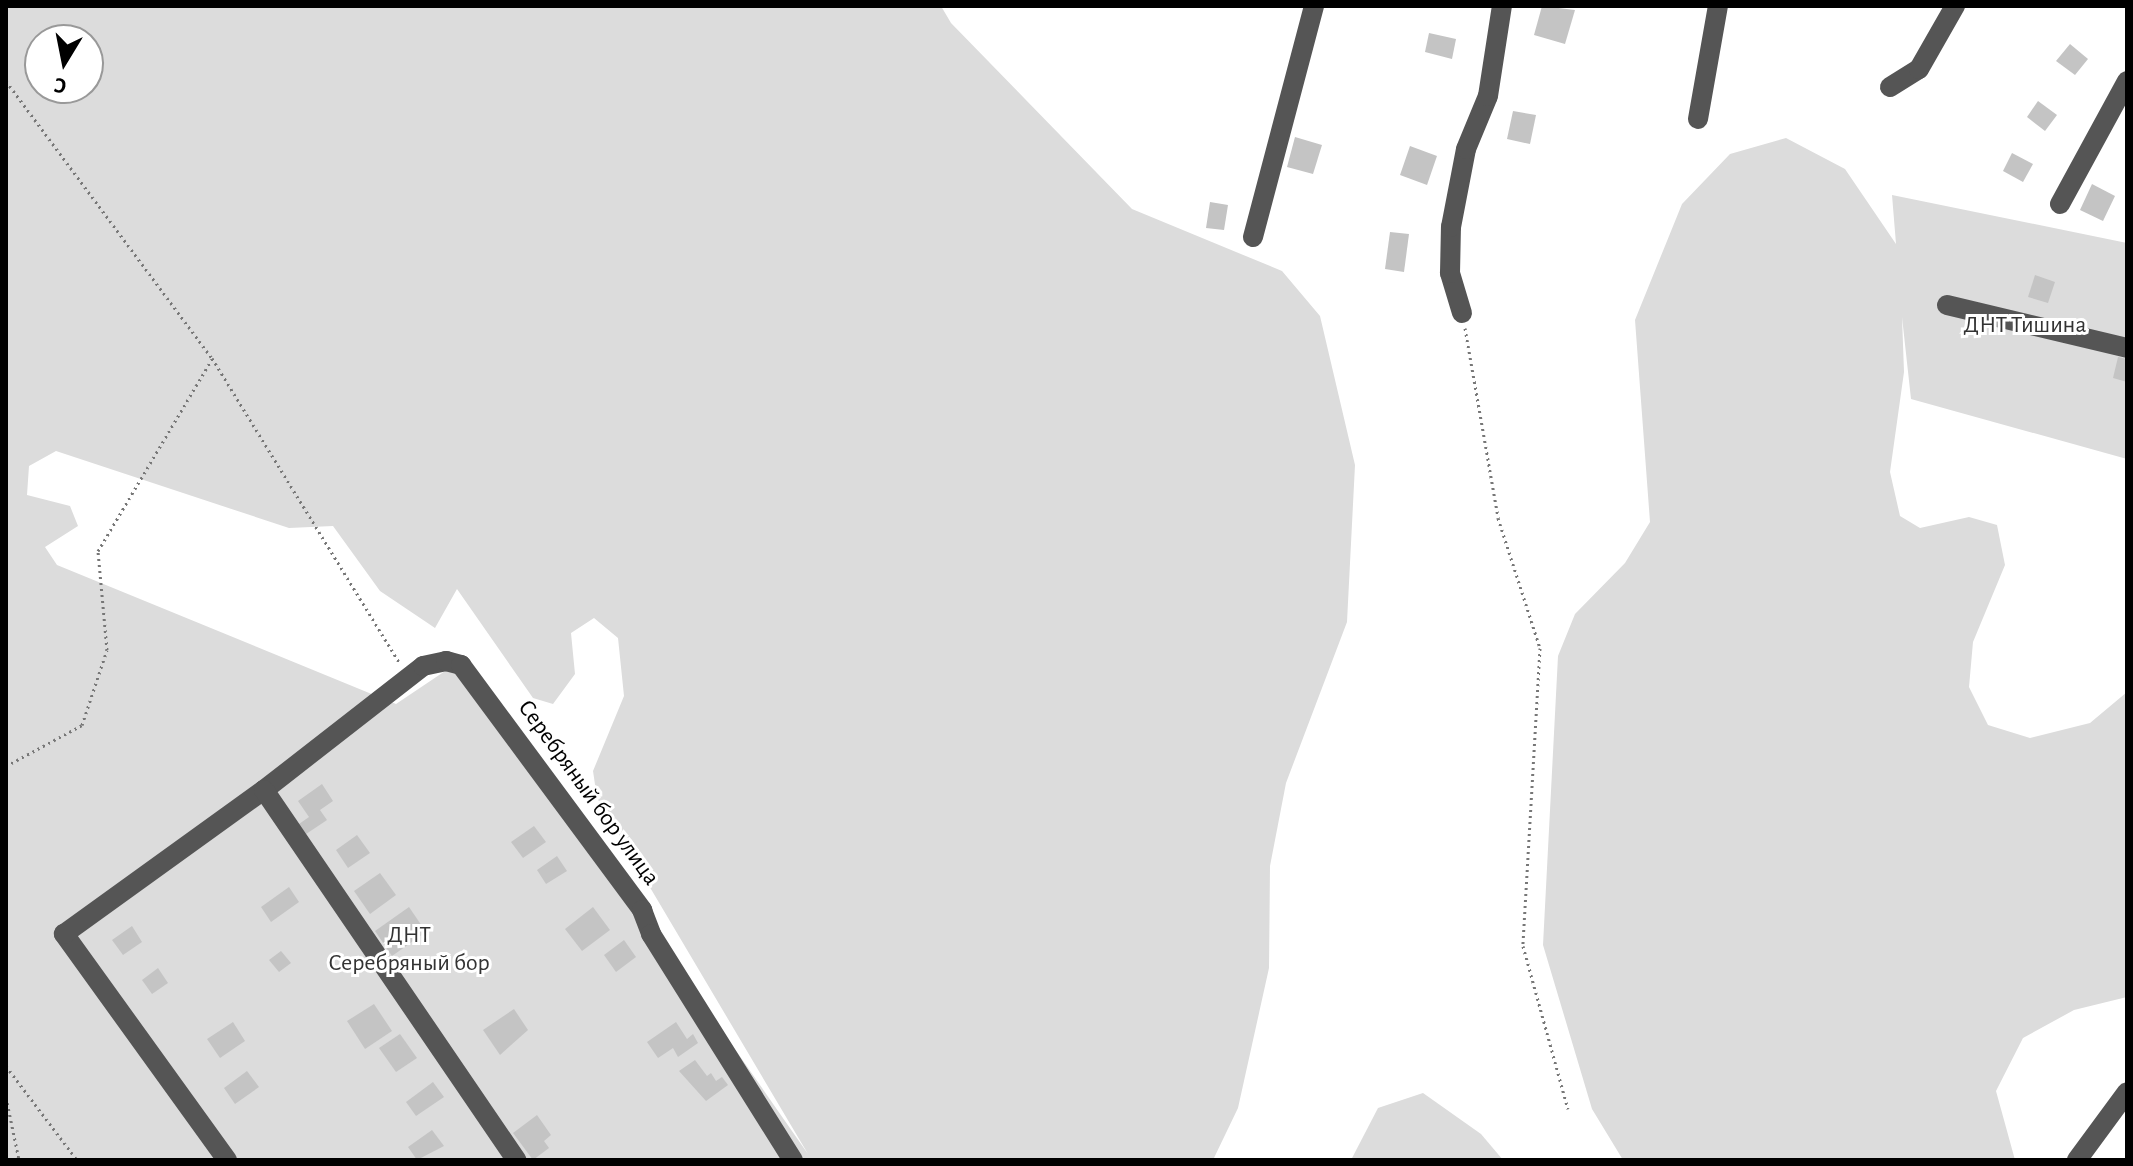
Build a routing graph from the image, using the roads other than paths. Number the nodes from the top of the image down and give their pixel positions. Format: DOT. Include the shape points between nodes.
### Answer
graph roads {
  1 [pos="1314,6"];
  2 [pos="1502,6"];
  3 [pos="1718,6"];
  4 [pos="1955,6"];
  5 [pos="2127,81"];
  6 [pos="1890,87"];
  7 [pos="1698,119"];
  8 [pos="2060,204"];
  9 [pos="1253,237"];
  10 [pos="1947,305"];
  11 [pos="1462,313"];
  12 [pos="2127,348"];
  13 [pos="264,790"];
  14 [pos="2127,1092"];
  15 [pos="227,1160"];
  16 [pos="516,1160"];
  17 [pos="793,1160"];
  18 [pos="2077,1160"];
  1 -- 9 [label="street"];
  2 -- 11 [label="street" via="1488,96 1466,149 1451,227 1450,273"];
  3 -- 7 [label="street"];
  4 -- 6 [label="street" via="1919,69"];
  5 -- 8 [label="street"];
  10 -- 12 [label="street"];
  13 -- 15 [label="street, Серебряный бор улица" via="64,934"];
  13 -- 16 [label="street"];
  13 -- 17 [label="street, Серебряный бор улица" via="408,676 434,664 461,665 642,910 651,934"];
  14 -- 18 [label="street"];
}
